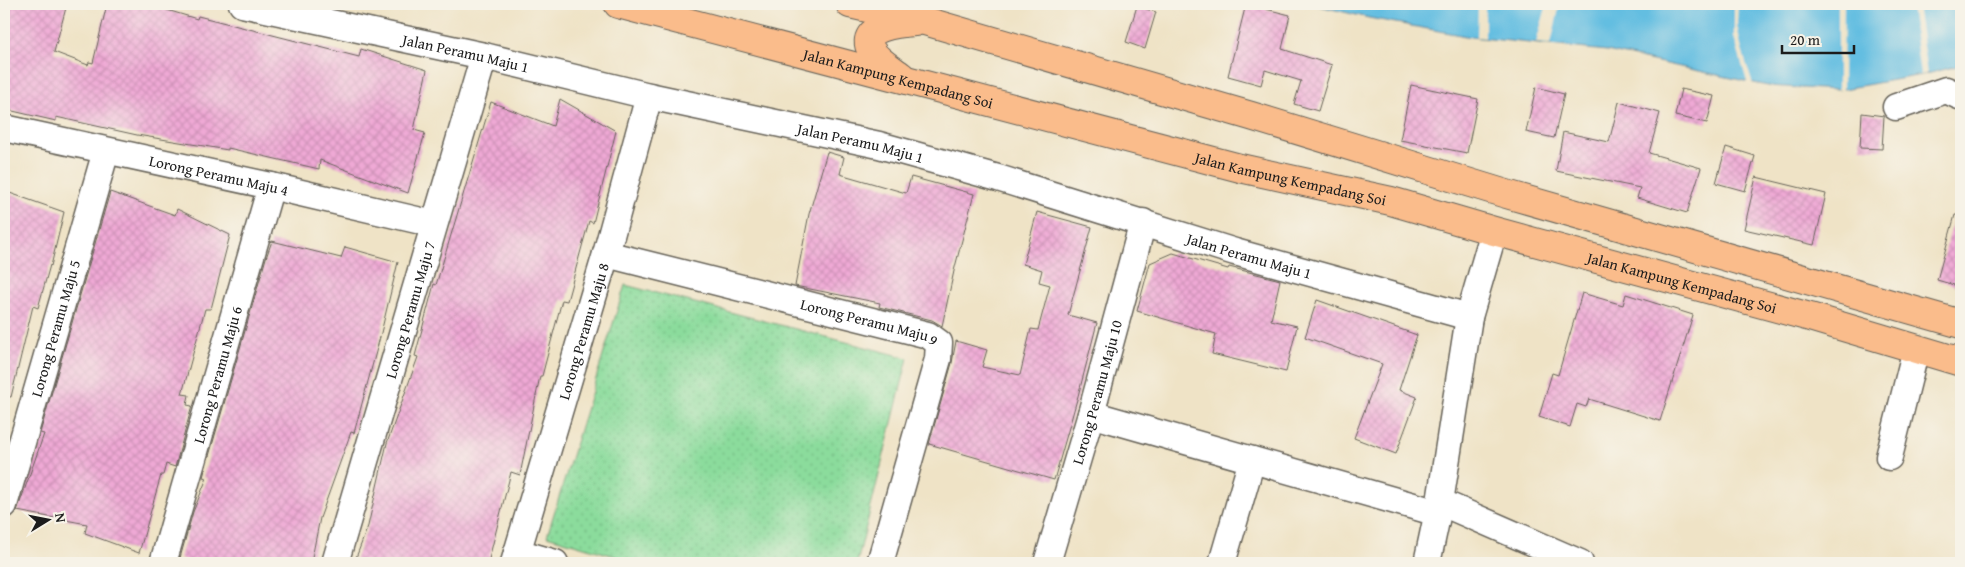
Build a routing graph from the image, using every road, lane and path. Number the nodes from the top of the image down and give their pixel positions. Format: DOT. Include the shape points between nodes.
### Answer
graph roads {
  1 [pos="242,4"];
  2 [pos="618,4"];
  3 [pos="850,4"];
  4 [pos="925,21"];
  5 [pos="484,56"];
  6 [pos="906,80"];
  7 [pos="1961,95"];
  8 [pos="649,96"];
  9 [pos="1896,106"];
  10 [pos="4,128"];
  11 [pos="106,151"];
  12 [pos="271,186"];
  13 [pos="1143,222"];
  14 [pos="434,224"];
  15 [pos="1494,231"];
  16 [pos="606,254"];
  17 [pos="1469,317"];
  18 [pos="1961,324"];
  19 [pos="1916,349"];
  20 [pos="1961,362"];
  21 [pos="1091,414"];
  22 [pos="1889,457"];
  23 [pos="1252,460"];
  24 [pos="4,506"];
  25 [pos="1439,508"];
  26 [pos="516,558"];
  27 [pos="163,563"];
  28 [pos="334,563"];
  29 [pos="555,563"];
  30 [pos="880,563"];
  31 [pos="1047,563"];
  32 [pos="1222,563"];
  33 [pos="1426,563"];
  34 [pos="1580,563"];
  1 -- 5 [label="street, Jalan Peramu Maju 1"];
  2 -- 6 [label="highway, Jalan Kampung Kempadang Soi"];
  3 -- 4 [label="highway"];
  4 -- 6 [label="highway" via="883,27 874,31 869,39 876,57"];
  4 -- 18 [label="highway" via="1503,193"];
  5 -- 8 [label="street, Jalan Peramu Maju 1"];
  5 -- 14 [label="street, Lorong Peramu Maju 7"];
  6 -- 15 [label="highway, Jalan Kampung Kempadang Soi" via="1240,168 1391,201"];
  7 -- 9 [label="street" via="1946,90"];
  8 -- 13 [label="street, Jalan Peramu Maju 1" via="880,145"];
  8 -- 16 [label="street, Lorong Peramu Maju 8"];
  10 -- 11 [label="street, Lorong Peramu Maju 4"];
  11 -- 12 [label="street, Lorong Peramu Maju 4"];
  11 -- 24 [label="street, Lorong Peramu Maju 5"];
  12 -- 14 [label="street, Lorong Peramu Maju 4"];
  12 -- 27 [label="street, Lorong Peramu Maju 6"];
  13 -- 17 [label="street, Jalan Peramu Maju 1" via="1235,252"];
  13 -- 21 [label="street, Lorong Peramu Maju 10"];
  14 -- 28 [label="street, Lorong Peramu Maju 7"];
  15 -- 17 [label="street"];
  15 -- 19 [label="highway, Jalan Kampung Kempadang Soi"];
  16 -- 26 [label="street, Lorong Peramu Maju 8"];
  16 -- 30 [label="street, Lorong Peramu Maju 9" via="928,335 939,342 938,360"];
  17 -- 25 [label="street"];
  19 -- 20 [label="highway, Jalan Kampung Kempadang Soi"];
  19 -- 22 [label="street"];
  21 -- 23 [label="street"];
  21 -- 31 [label="street, Lorong Peramu Maju 10"];
  23 -- 25 [label="street"];
  23 -- 32 [label="street"];
  25 -- 33 [label="street"];
  25 -- 34 [label="street"];
  26 -- 29 [label="street"];
}
